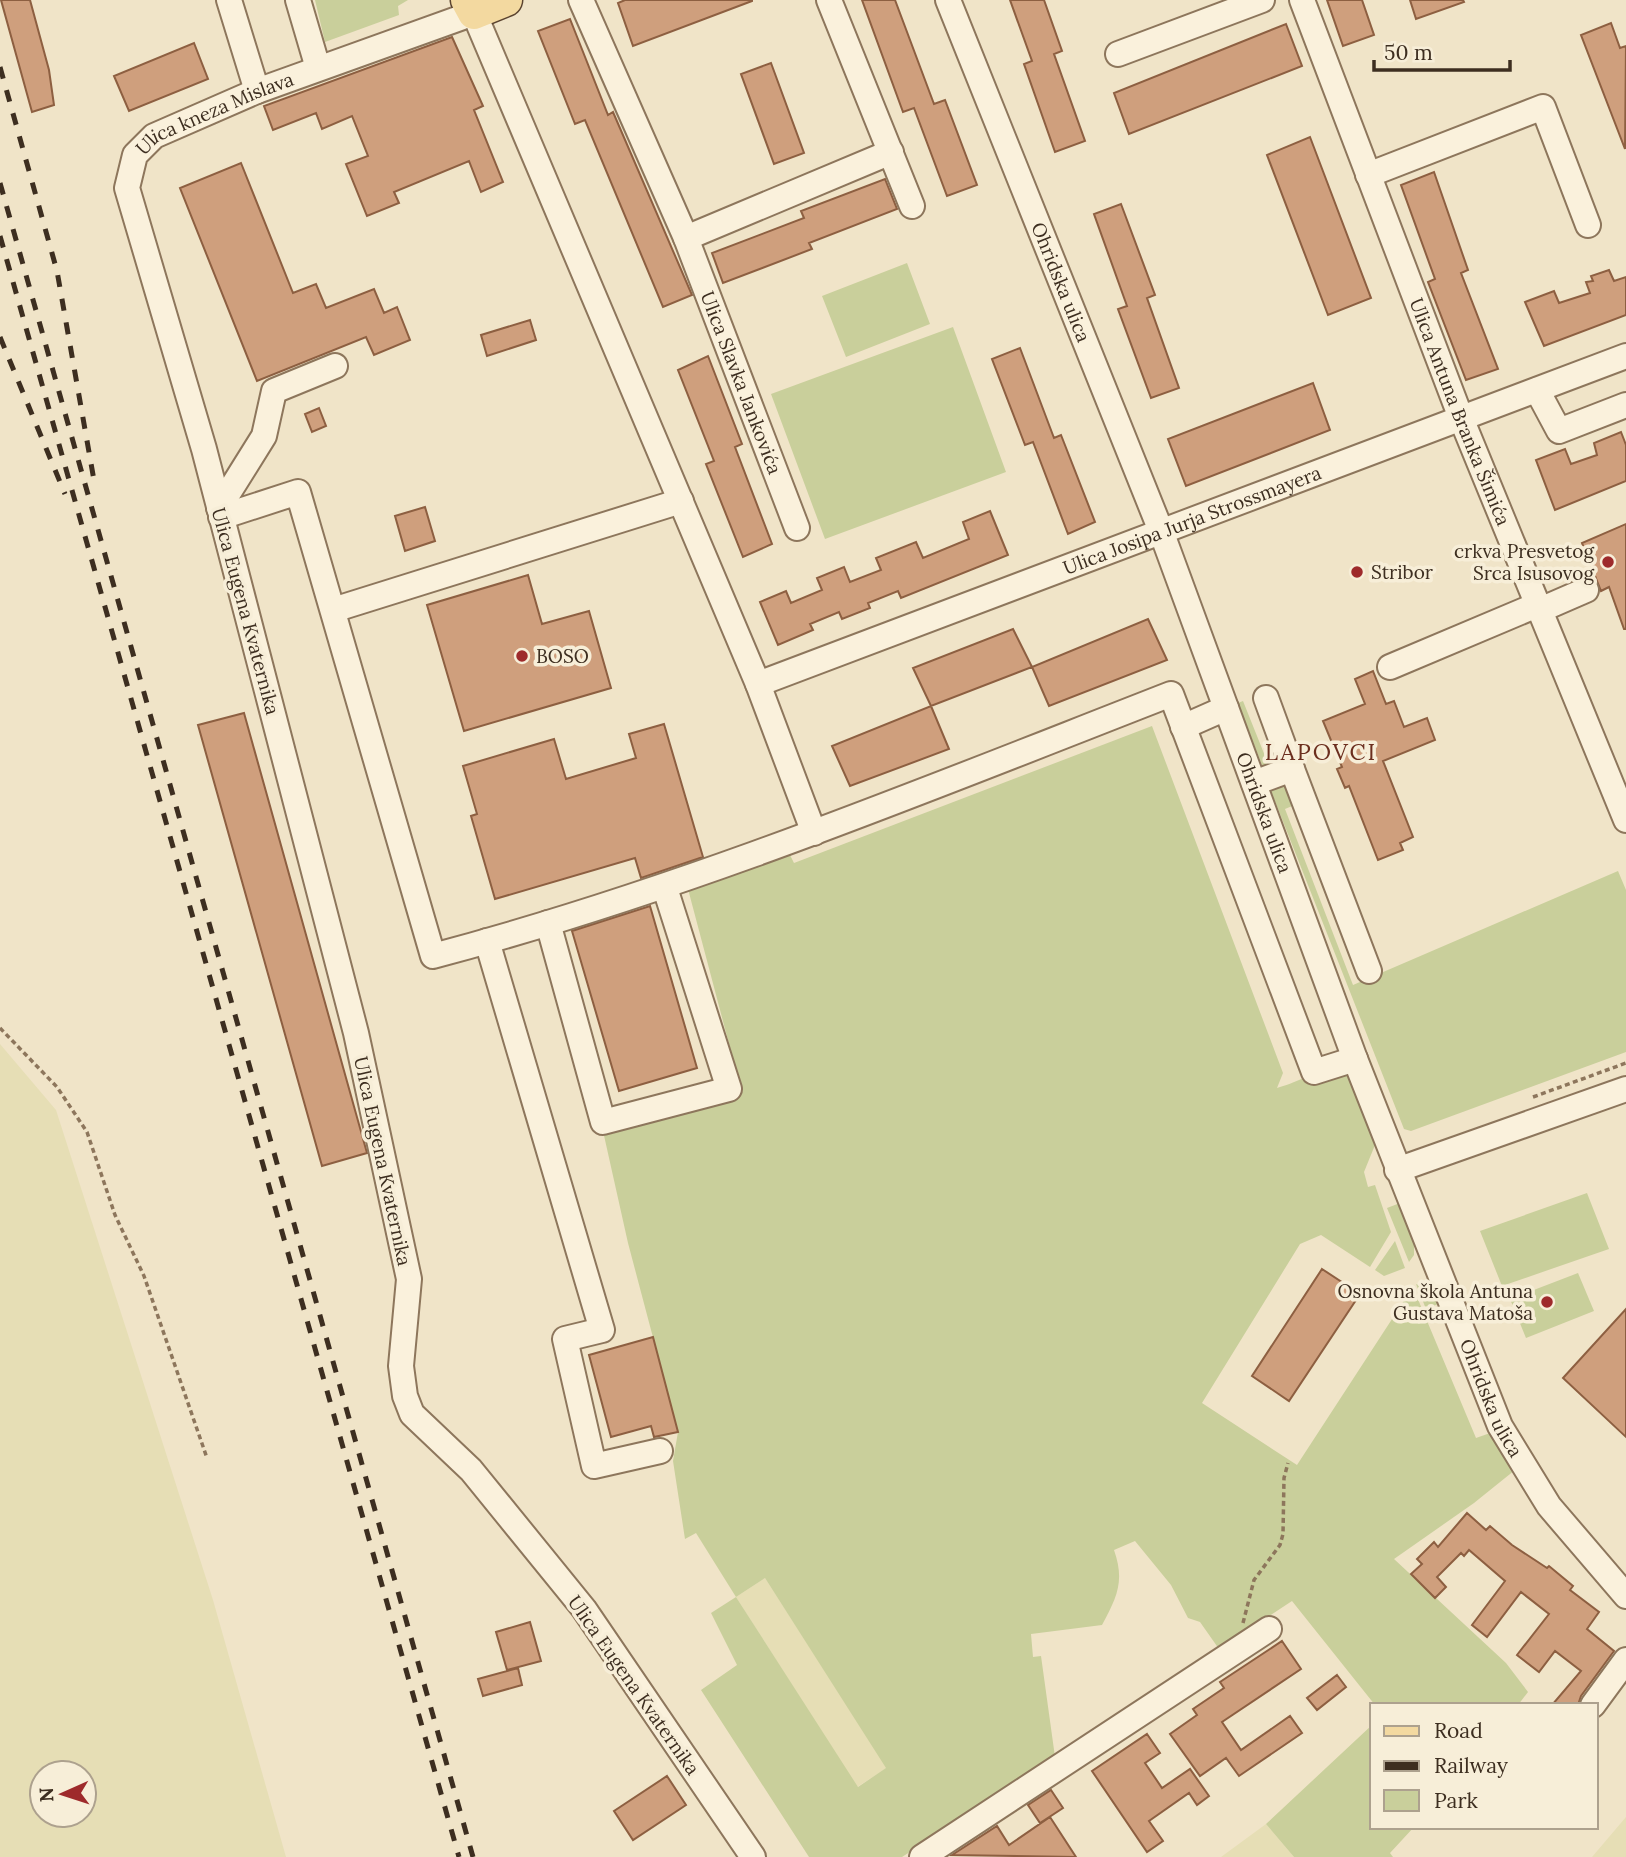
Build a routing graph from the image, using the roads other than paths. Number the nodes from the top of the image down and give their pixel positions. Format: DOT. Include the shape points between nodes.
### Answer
graph roads {
  1 [pos="229,0"];
  2 [pos="298,0"];
  3 [pos="506,0"];
  4 [pos="581,0"];
  5 [pos="829,0"];
  6 [pos="948,0"];
  7 [pos="1262,0"];
  8 [pos="1302,0"];
  9 [pos="471,6"];
  10 [pos="1118,54"];
  11 [pos="317,68"];
  12 [pos="257,91"];
  13 [pos="891,152"];
  14 [pos="1368,175"];
  15 [pos="912,206"];
  16 [pos="1588,225"];
  17 [pos="686,237"];
  18 [pos="1626,356"];
  19 [pos="335,366"];
  20 [pos="1536,390"];
  21 [pos="1626,405"];
  22 [pos="1461,418"];
  23 [pos="204,449"];
  24 [pos="681,501"];
  25 [pos="220,512"];
  26 [pos="797,528"];
  27 [pos="1161,531"];
  28 [pos="1587,590"];
  29 [pos="1539,608"];
  30 [pos="332,610"];
  31 [pos="1390,667"];
  32 [pos="758,684"];
  33 [pos="1265,698"];
  34 [pos="1226,708"];
  35 [pos="1183,727"];
  36 [pos="1292,769"];
  37 [pos="1254,783"];
  38 [pos="1626,820"];
  39 [pos="814,833"];
  40 [pos="665,888"];
  41 [pos="548,923"];
  42 [pos="487,941"];
  43 [pos="1369,971"];
  44 [pos="1355,1059"];
  45 [pos="1626,1089"];
  46 [pos="1397,1170"];
  47 [pos="660,1451"];
  48 [pos="1626,1596"];
  49 [pos="1269,1629"];
  50 [pos="1626,1660"];
  51 [pos="1594,1703"];
  52 [pos="752,1857"];
  53 [pos="922,1857"];
  1 -- 12 [label="street"];
  2 -- 11 [label="street"];
  3 -- 9 [label="main road, Ulica kneza Mislava"];
  4 -- 17 [label="street, Ulica Slavka Jankovića"];
  5 -- 13 [label="street"];
  6 -- 27 [label="street, Ohridska ulica"];
  7 -- 10 [label="street"];
  8 -- 14 [label="street, Ulica Antuna Branka Šimića"];
  9 -- 11 [label="street, Ulica kneza Mislava"];
  9 -- 24 [label="street"];
  11 -- 12 [label="street, Ulica kneza Mislava"];
  12 -- 23 [label="street, Ulica kneza Mislava" via="154,136 135,155 127,188"];
  13 -- 15 [label="street"];
  13 -- 17 [label="street"];
  14 -- 16 [label="street" via="1543,107"];
  14 -- 22 [label="street, Ulica Antuna Branka Šimića"];
  17 -- 26 [label="street, Ulica Slavka Jankovića"];
  18 -- 20 [label="street, Ulica Josipa Jurja Strossmayera"];
  19 -- 25 [label="street" via="274,391 264,436"];
  20 -- 21 [label="street" via="1559,431"];
  20 -- 22 [label="street, Ulica Josipa Jurja Strossmayera"];
  22 -- 27 [label="street, Ulica Josipa Jurja Strossmayera"];
  22 -- 29 [label="street, Ulica Antuna Branka Šimića"];
  23 -- 25 [label="street, Ulica Eugena Kvaternika"];
  24 -- 30 [label="street"];
  24 -- 32 [label="street"];
  25 -- 30 [label="street" via="298,492"];
  25 -- 52 [label="street, Ulica Eugena Kvaternika" via="356,1033 409,1279 401,1366 412,1414 471,1470 584,1609"];
  27 -- 32 [label="street, Ulica Josipa Jurja Strossmayera"];
  27 -- 34 [label="street, Ohridska ulica"];
  28 -- 29 [label="street"];
  29 -- 31 [label="street"];
  29 -- 38 [label="street, Ulica Antuna Branka Šimića"];
  30 -- 42 [label="street" via="433,956"];
  32 -- 39 [label="street"];
  33 -- 36 [label="street"];
  34 -- 35 [label="street"];
  34 -- 37 [label="street, Ohridska ulica"];
  35 -- 39 [label="street" via="1171,694"];
  35 -- 44 [label="street" via="1314,1072"];
  36 -- 37 [label="street"];
  36 -- 43 [label="street"];
  37 -- 44 [label="street, Ohridska ulica"];
  39 -- 40 [label="street"];
  40 -- 41 [label="street"];
  40 -- 41 [label="street" via="729,1089 603,1122"];
  41 -- 42 [label="street"];
  42 -- 47 [label="street" via="602,1330 565,1339 594,1466"];
  44 -- 46 [label="street, Ohridska ulica"];
  45 -- 46 [label="street"];
  46 -- 48 [label="street, Ohridska ulica" via="1500,1426 1549,1506"];
  49 -- 53 [label="street"];
  50 -- 51 [label="street"];
}
